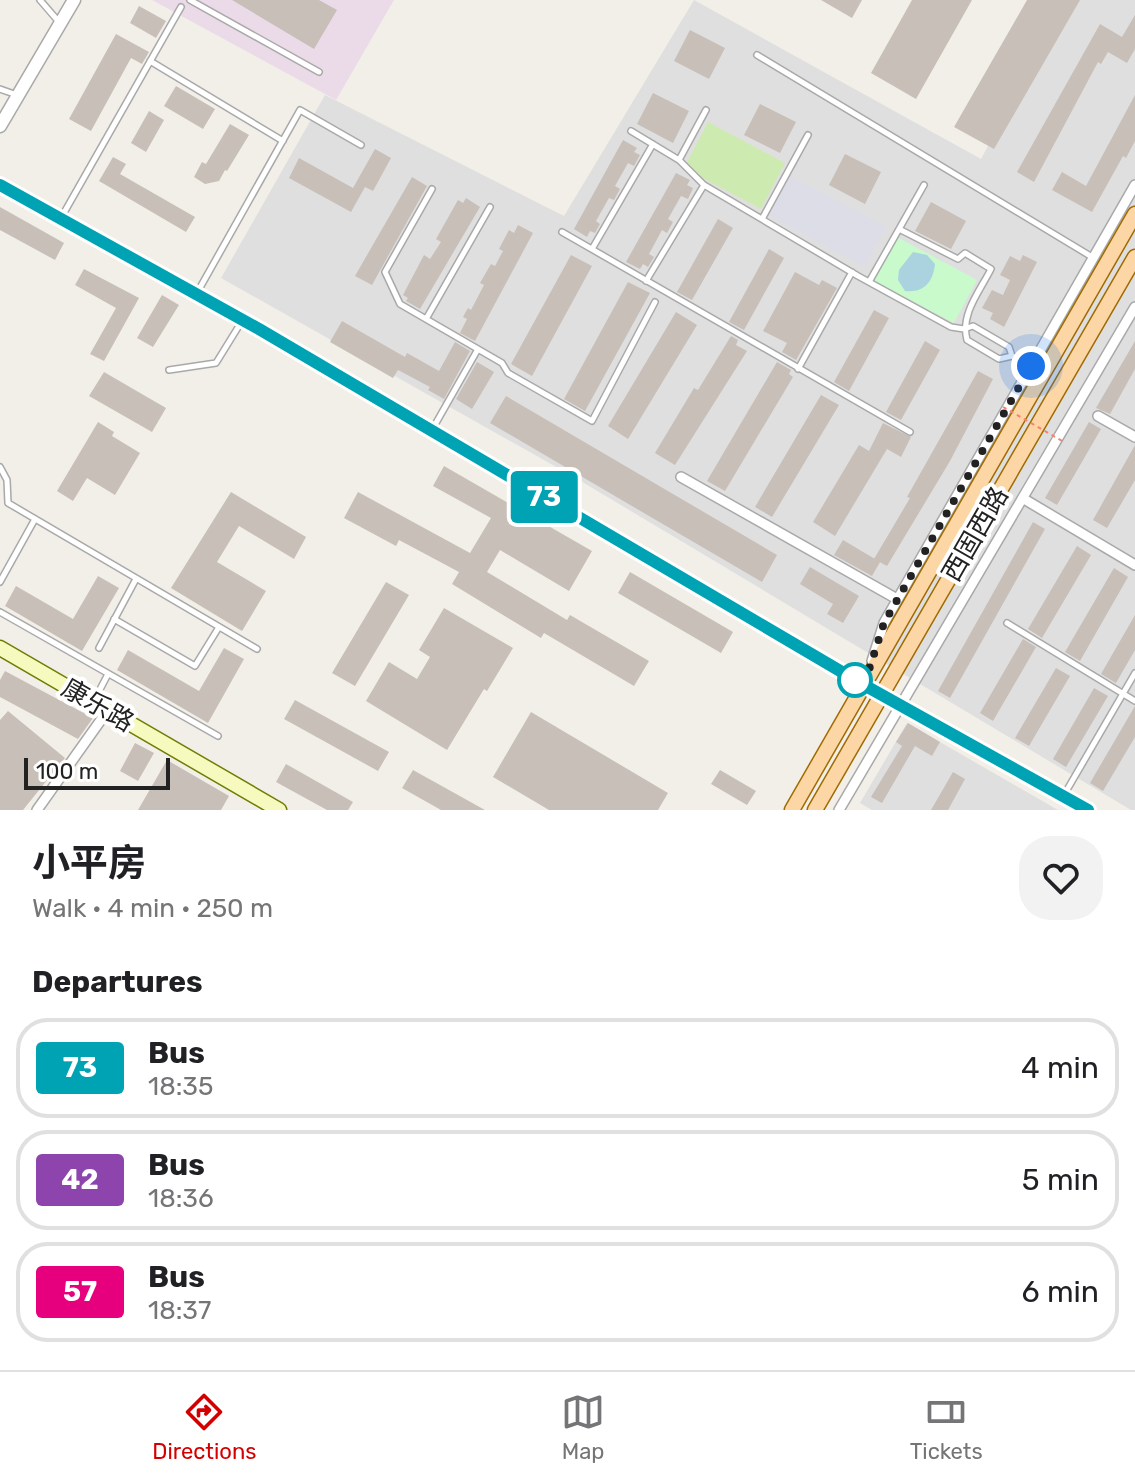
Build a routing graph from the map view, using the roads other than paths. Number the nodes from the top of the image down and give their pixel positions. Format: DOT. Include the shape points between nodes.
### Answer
graph roads {
  1 [pos="40,0"];
  2 [pos="74,0"];
  3 [pos="190,0"];
  4 [pos="181,7"];
  5 [pos="59,22"];
  6 [pos="757,55"];
  7 [pos="150,61"];
  8 [pos="319,72"];
  9 [pos="0,89"];
  10 [pos="17,95"];
  11 [pos="706,110"];
  12 [pos="0,126"];
  13 [pos="631,131"];
  14 [pos="808,135"];
  15 [pos="283,141"];
  16 [pos="653,144"];
  17 [pos="361,145"];
  18 [pos="679,160"];
  19 [pos="0,185"];
  20 [pos="704,185"];
  21 [pos="924,185"];
  22 [pos="1135,185"];
  23 [pos="432,189"];
  24 [pos="490,207"];
  25 [pos="1135,214"];
  26 [pos="60,219"];
  27 [pos="762,219"];
  28 [pos="899,229"];
  29 [pos="562,232"];
  30 [pos="592,249"];
  31 [pos="1135,257"];
  32 [pos="1093,258"];
  33 [pos="852,272"];
  34 [pos="646,281"];
  35 [pos="869,282"];
  36 [pos="196,294"];
  37 [pos="655,302"];
  38 [pos="1135,307"];
  39 [pos="426,319"];
  40 [pos="242,320"];
  41 [pos="964,329"];
  42 [pos="478,349"];
  43 [pos="1012,356"];
  44 [pos="1031,366"];
  45 [pos="798,369"];
  46 [pos="169,370"];
  47 [pos="1098,416"];
  48 [pos="432,431"];
  49 [pos="910,432"];
  50 [pos="1135,437"];
  51 [pos="0,467"];
  52 [pos="681,477"];
  53 [pos="1024,499"];
  54 [pos="35,519"];
  55 [pos="1135,565"];
  56 [pos="136,579"];
  57 [pos="0,582"];
  58 [pos="897,599"];
  59 [pos="0,612"];
  60 [pos="114,619"];
  61 [pos="1007,623"];
  62 [pos="219,627"];
  63 [pos="99,648"];
  64 [pos="257,649"];
  65 [pos="2,654"];
  66 [pos="1135,673"];
  67 [pos="108,674"];
  68 [pos="864,685"];
  69 [pos="1123,693"];
  70 [pos="882,695"];
  71 [pos="1135,701"];
  72 [pos="93,702"];
  73 [pos="899,704"];
  74 [pos="108,710"];
  75 [pos="218,736"];
  76 [pos="1063,796"];
  77 [pos="37,810"];
  78 [pos="279,810"];
  79 [pos="792,810"];
  80 [pos="815,810"];
  81 [pos="839,810"];
  82 [pos="1088,810"];
  1 -- 5 [label="lane"];
  2 -- 5 [label="street"];
  3 -- 8 [label="lane"];
  4 -- 7 [label="lane"];
  5 -- 10 [label="street"];
  6 -- 32 [label="lane"];
  7 -- 15 [label="lane"];
  7 -- 26 [label="lane"];
  9 -- 10 [label="lane"];
  10 -- 12 [label="street"];
  11 -- 18 [label="lane"];
  13 -- 16 [label="lane"];
  14 -- 27 [label="lane"];
  15 -- 17 [label="lane" via="300,110"];
  15 -- 36 [label="lane"];
  16 -- 18 [label="lane"];
  16 -- 30 [label="lane"];
  18 -- 20 [label="lane"];
  19 -- 26 [label="street"];
  20 -- 27 [label="lane"];
  20 -- 34 [label="lane"];
  21 -- 28 [label="lane"];
  22 -- 32 [label="street"];
  23 -- 39 [label="lane" via="385,272 400,304"];
  24 -- 39 [label="lane"];
  25 -- 68 [label="main road, 西固西路"];
  26 -- 36 [label="street"];
  27 -- 33 [label="lane"];
  28 -- 35 [label="lane"];
  28 -- 41 [label="lane" via="958,259 965,253 991,269"];
  29 -- 30 [label="lane"];
  30 -- 34 [label="lane"];
  31 -- 70 [label="main road, 西固西路"];
  32 -- 44 [label="street"];
  33 -- 35 [label="lane"];
  33 -- 45 [label="lane"];
  34 -- 45 [label="lane"];
  35 -- 41 [label="lane"];
  36 -- 40 [label="street"];
  37 -- 42 [label="lane" via="592,421 508,373 502,363"];
  38 -- 53 [label="street"];
  39 -- 42 [label="lane"];
  40 -- 46 [label="lane" via="216,363"];
  40 -- 48 [label="street"];
  41 -- 43 [label="lane" via="973,326 1009,347"];
  41 -- 43 [label="lane" via="967,340 999,359"];
  42 -- 48 [label="lane"];
  43 -- 44 [label="lane"];
  44 -- 58 [label="street"];
  45 -- 49 [label="lane"];
  47 -- 50 [label="street"];
  48 -- 68 [label="street"];
  51 -- 54 [label="lane" via="7,480 8,503"];
  52 -- 58 [label="street"];
  53 -- 55 [label="street"];
  53 -- 73 [label="street"];
  54 -- 56 [label="lane"];
  54 -- 57 [label="lane"];
  56 -- 60 [label="lane"];
  56 -- 62 [label="lane"];
  58 -- 68 [label="street"];
  59 -- 67 [label="lane"];
  60 -- 62 [label="lane" via="195,666"];
  60 -- 63 [label="lane"];
  61 -- 69 [label="lane"];
  62 -- 64 [label="lane"];
  65 -- 72 [label="main road, 康乐路"];
  66 -- 69 [label="lane"];
  67 -- 72 [label="lane"];
  67 -- 75 [label="lane"];
  68 -- 70 [label="street"];
  68 -- 79 [label="main road, 西固西路"];
  69 -- 71 [label="lane"];
  69 -- 76 [label="lane"];
  70 -- 73 [label="street"];
  70 -- 80 [label="main road, 西固西路"];
  72 -- 74 [label="main road, 康乐路"];
  73 -- 76 [label="street"];
  73 -- 81 [label="street"];
  74 -- 77 [label="street"];
  74 -- 78 [label="main road, 康乐路"];
  76 -- 82 [label="street"];
}
